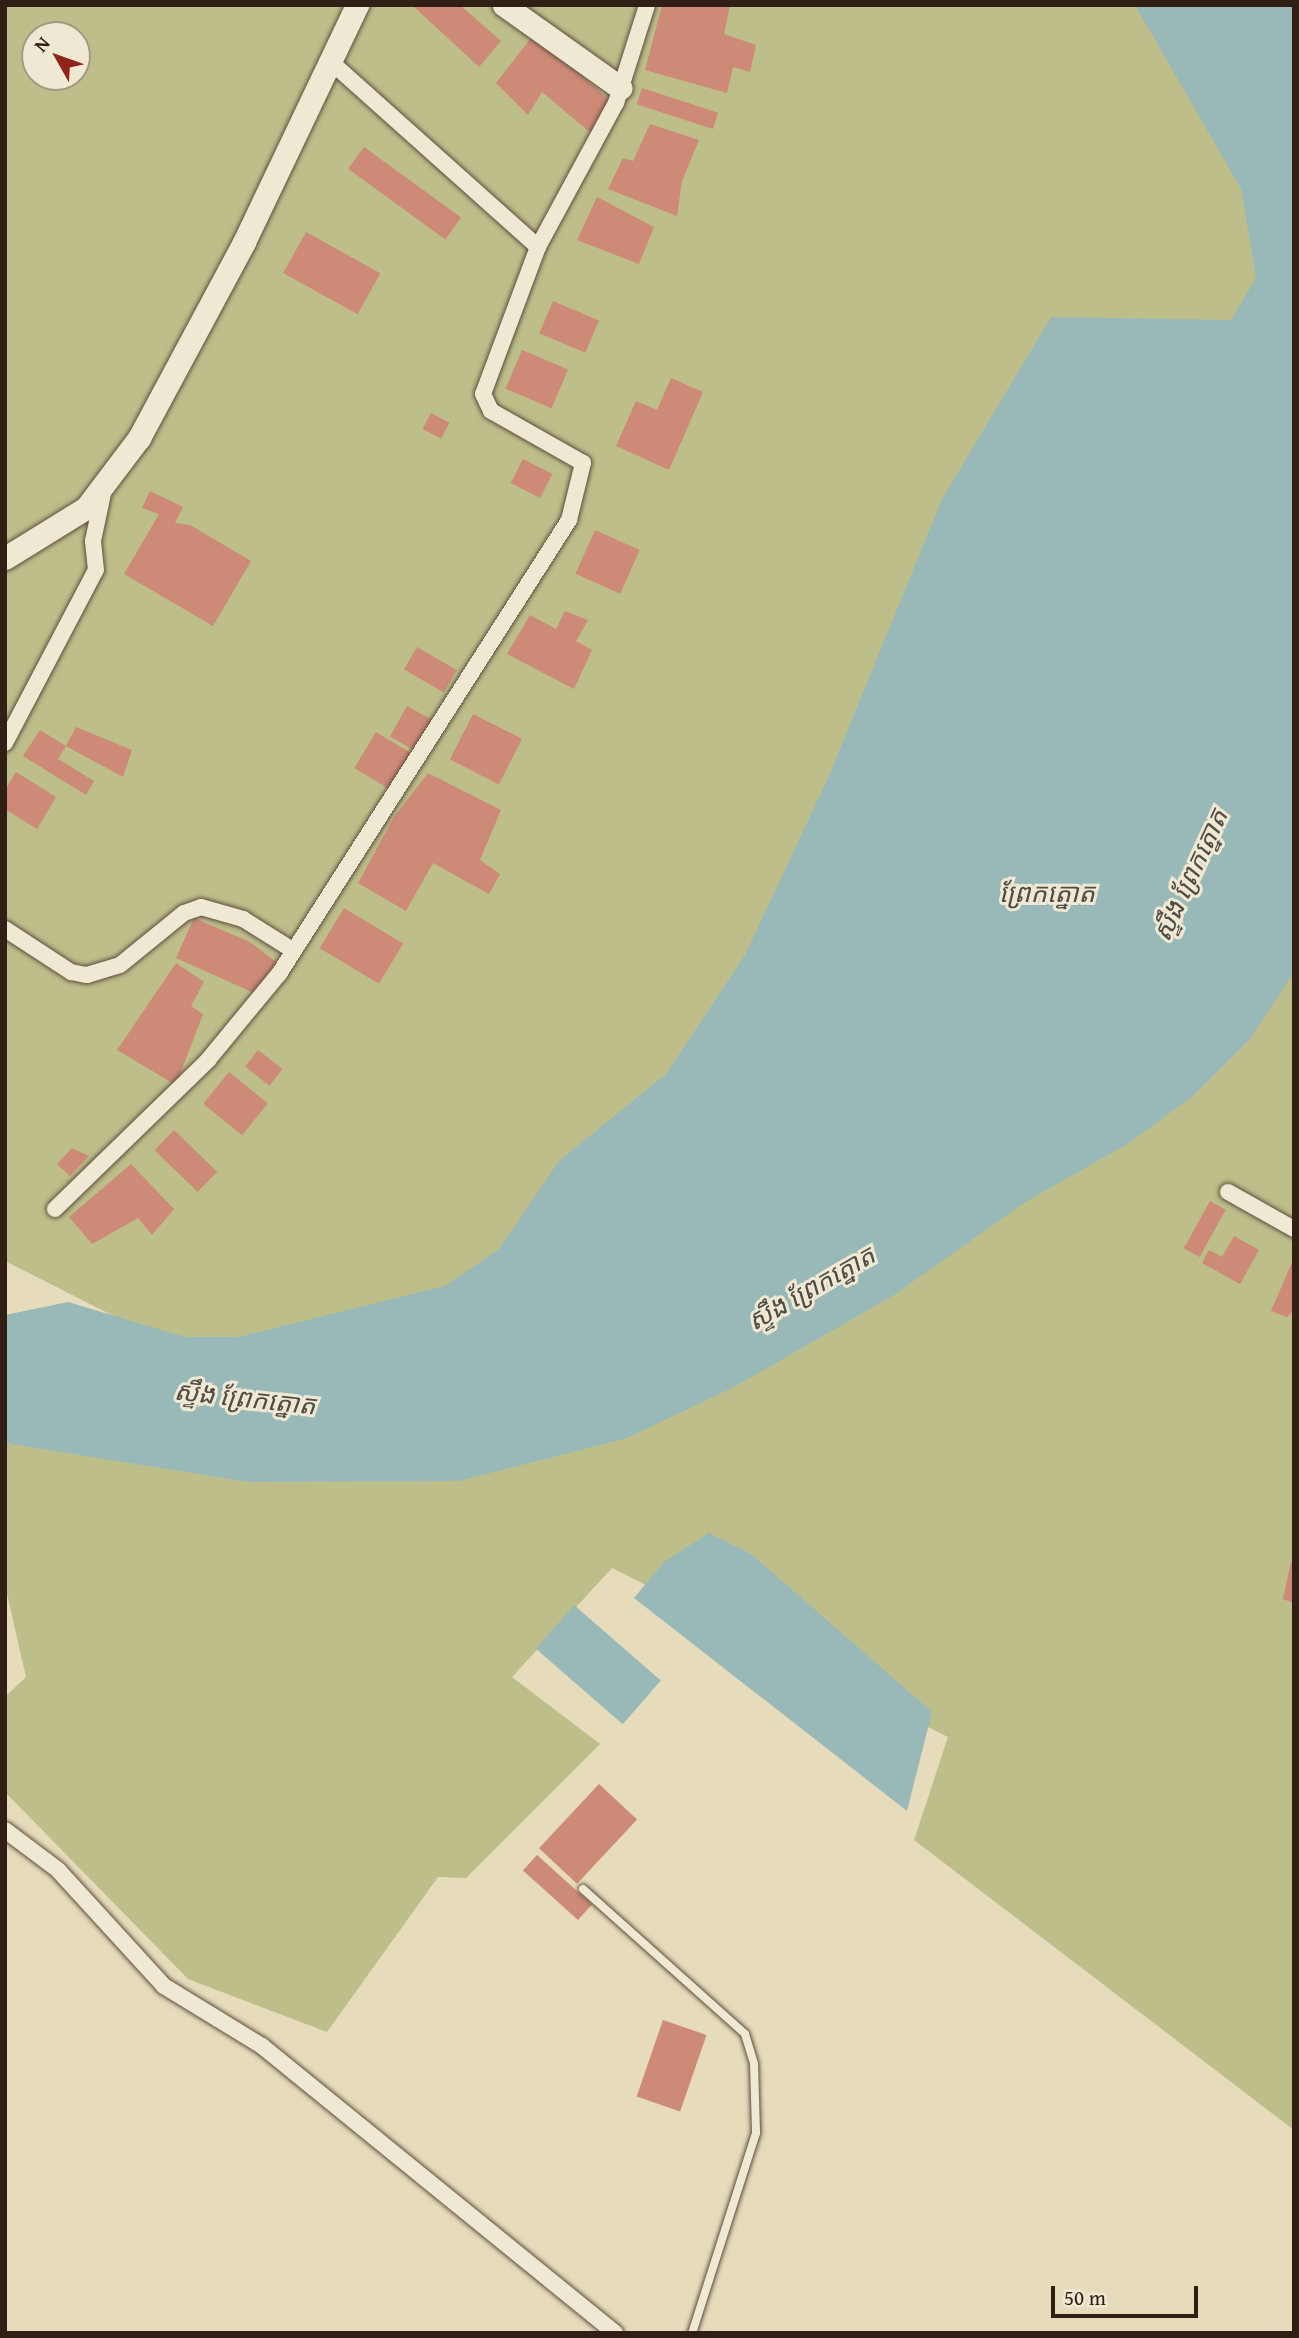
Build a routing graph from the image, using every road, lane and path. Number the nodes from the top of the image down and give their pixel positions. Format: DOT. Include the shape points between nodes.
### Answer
graph roads {
  1 [pos="357,5"];
  2 [pos="504,5"];
  3 [pos="647,5"];
  4 [pos="330,61"];
  5 [pos="621,88"];
  6 [pos="538,247"];
  7 [pos="104,488"];
  8 [pos="5,558"];
  9 [pos="5,743"];
  10 [pos="5,929"];
  11 [pos="291,949"];
  12 [pos="1228,1192"];
  13 [pos="55,1209"];
  14 [pos="1294,1229"];
  15 [pos="5,1830"];
  16 [pos="583,1889"];
  17 [pos="615,2333"];
  18 [pos="692,2333"];
  1 -- 4 [label="main road"];
  2 -- 5 [label="main road"];
  3 -- 5 [label="street"];
  4 -- 6 [label="street"];
  4 -- 7 [label="main road" via="198,331"];
  5 -- 6 [label="street"];
  6 -- 11 [label="street" via="483,394 491,411 583,463 583,481 569,520 522,600"];
  7 -- 8 [label="main road" via="86,508"];
  7 -- 9 [label="street" via="93,541 96,570"];
  10 -- 11 [label="street" via="71,972 87,975 120,965 184,913 201,907 243,919"];
  11 -- 13 [label="street" via="279,974 208,1060"];
  12 -- 14 [label="street"];
  15 -- 17 [label="street" via="58,1870 164,1986 262,2046"];
  16 -- 18 [label="lane" via="746,2034 754,2064 756,2133"];
}
